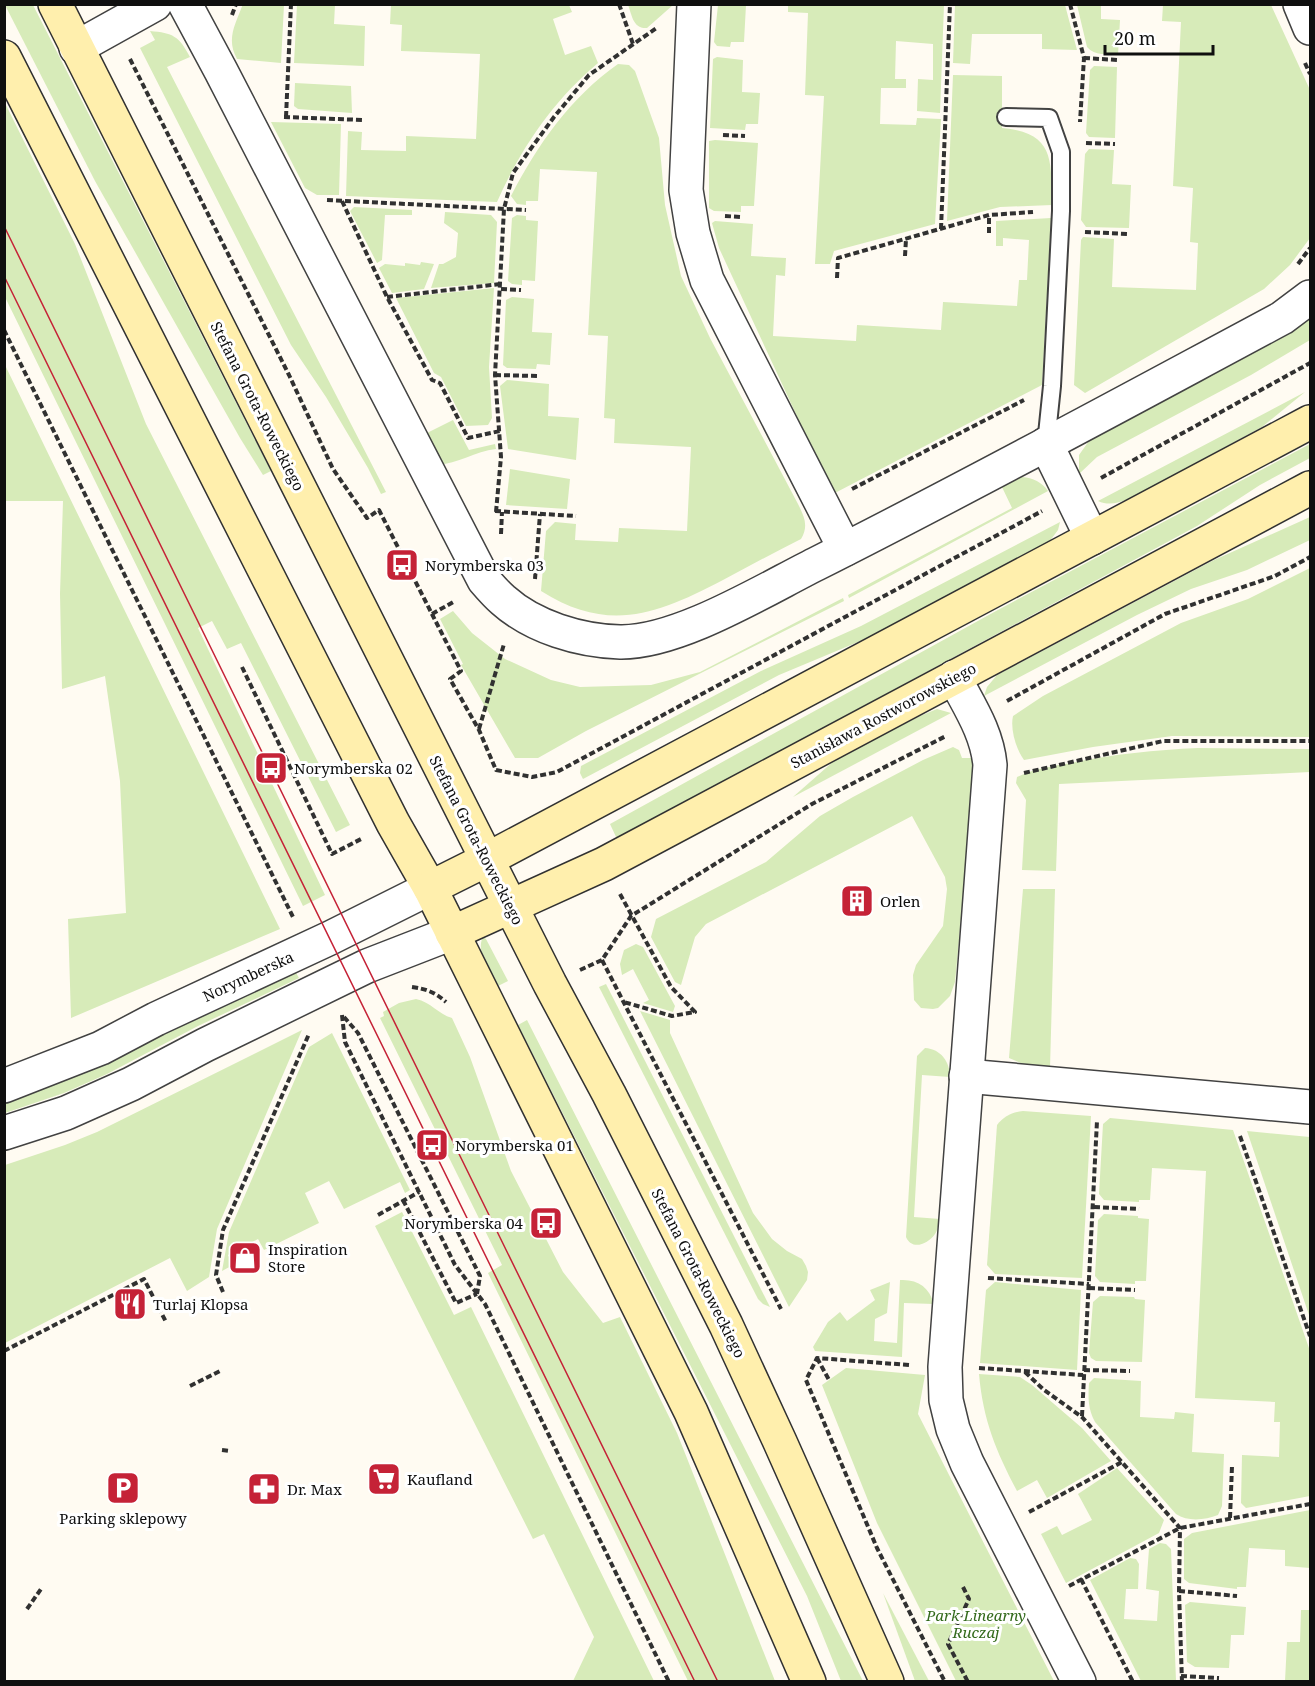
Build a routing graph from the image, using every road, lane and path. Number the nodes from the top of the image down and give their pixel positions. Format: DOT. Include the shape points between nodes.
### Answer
graph roads {
  1 [pos="55,4"];
  2 [pos="155,4"];
  3 [pos="185,4"];
  4 [pos="291,4"];
  5 [pos="619,4"];
  6 [pos="694,4"];
  7 [pos="950,4"];
  8 [pos="1070,4"];
  9 [pos="1300,4"];
  10 [pos="115,28"];
  11 [pos="1311,28"];
  12 [pos="76,48"];
  13 [pos="4,57"];
  14 [pos="1084,58"];
  15 [pos="1119,60"];
  16 [pos="1006,117"];
  17 [pos="363,120"];
  18 [pos="1080,132"];
  19 [pos="1079,142"];
  20 [pos="1114,144"];
  21 [pos="504,209"];
  22 [pos="526,210"];
  23 [pos="1061,211"];
  24 [pos="989,215"];
  25 [pos="941,229"];
  26 [pos="989,233"];
  27 [pos="1129,234"];
  28 [pos="906,239"];
  29 [pos="1311,248"];
  30 [pos="905,256"];
  31 [pos="1293,270"];
  32 [pos="837,278"];
  33 [pos="501,287"];
  34 [pos="522,290"];
  35 [pos="387,297"];
  36 [pos="1311,297"];
  37 [pos="4,330"];
  38 [pos="1311,363"];
  39 [pos="495,375"];
  40 [pos="537,376"];
  41 [pos="1052,386"];
  42 [pos="1311,422"];
  43 [pos="500,431"];
  44 [pos="1046,444"];
  45 [pos="1311,488"];
  46 [pos="843,493"];
  47 [pos="1070,496"];
  48 [pos="540,514"];
  49 [pos="576,516"];
  50 [pos="1092,538"];
  51 [pos="845,549"];
  52 [pos="1311,557"];
  53 [pos="535,581"];
  54 [pos="446,606"];
  55 [pos="514,610"];
  56 [pos="432,614"];
  57 [pos="242,667"];
  58 [pos="954,677"];
  59 [pos="1000,705"];
  60 [pos="479,730"];
  61 [pos="953,732"];
  62 [pos="1311,741"];
  63 [pos="1023,773"];
  64 [pos="333,854"];
  65 [pos="488,860"];
  66 [pos="429,888"];
  67 [pos="620,894"];
  68 [pos="511,906"];
  69 [pos="632,916"];
  70 [pos="295,921"];
  71 [pos="452,933"];
  72 [pos="602,960"];
  73 [pos="587,966"];
  74 [pos="409,987"];
  75 [pos="623,1001"];
  76 [pos="453,1009"];
  77 [pos="311,1029"];
  78 [pos="966,1076"];
  79 [pos="4,1086"];
  80 [pos="1311,1107"];
  81 [pos="1098,1112"];
  82 [pos="4,1133"];
  83 [pos="1240,1134"];
  84 [pos="419,1192"];
  85 [pos="403,1200"];
  86 [pos="1094,1207"];
  87 [pos="1139,1209"];
  88 [pos="378,1215"];
  89 [pos="978,1277"];
  90 [pos="1089,1286"];
  91 [pos="1135,1290"];
  92 [pos="223,1292"];
  93 [pos="477,1294"];
  94 [pos="780,1309"];
  95 [pos="166,1322"];
  96 [pos="1311,1336"];
  97 [pos="4,1350"];
  98 [pos="817,1358"];
  99 [pos="957,1367"];
  100 [pos="222,1370"];
  101 [pos="1130,1371"];
  102 [pos="1025,1372"];
  103 [pos="1084,1372"];
  104 [pos="830,1380"];
  105 [pos="190,1386"];
  106 [pos="1082,1417"];
  107 [pos="222,1450"];
  108 [pos="230,1451"];
  109 [pos="1122,1462"];
  110 [pos="1232,1466"];
  111 [pos="1311,1504"];
  112 [pos="1023,1515"];
  113 [pos="1230,1518"];
  114 [pos="1180,1528"];
  115 [pos="1081,1579"];
  116 [pos="963,1587"];
  117 [pos="41,1589"];
  118 [pos="1061,1590"];
  119 [pos="1179,1591"];
  120 [pos="1237,1596"];
  121 [pos="27,1609"];
  122 [pos="1219,1678"];
  123 [pos="1181,1679"];
  124 [pos="669,1682"];
  125 [pos="808,1682"];
  126 [pos="887,1682"];
  127 [pos="945,1682"];
  128 [pos="968,1682"];
  129 [pos="1079,1682"];
  130 [pos="1133,1682"];
  1 -- 12 [label="main road, Stefana Grota-Roweckiego"];
  2 -- 10 [label="street"];
  3 -- 55 [label="street" via="484,580"];
  4 -- 17 [label="path" via="286,117"];
  5 -- 21 [label="path" via="633,44 590,75 554,117 513,173"];
  6 -- 51 [label="street" via="686,190 693,233 707,280"];
  7 -- 25 [label="path"];
  8 -- 14 [label="path"];
  9 -- 11 [label="street"];
  10 -- 12 [label="street"];
  10 -- 56 [label="path" via="290,375 333,469 367,518 380,510"];
  12 -- 65 [label="main road, Stefana Grota-Roweckiego"];
  13 -- 66 [label="main road"];
  14 -- 15 [label="path"];
  14 -- 18 [label="path"];
  16 -- 23 [label="lane" via="1049,118 1061,152"];
  19 -- 20 [label="path"];
  21 -- 22 [label="path"];
  21 -- 33 [label="path"];
  21 -- 35 [label="path" via="342,201"];
  23 -- 24 [label="path"];
  23 -- 27 [label="path" via="1076,212 1075,232"];
  23 -- 41 [label="lane"];
  24 -- 25 [label="path"];
  24 -- 26 [label="path"];
  25 -- 28 [label="path"];
  28 -- 30 [label="path"];
  28 -- 32 [label="path" via="838,258"];
  29 -- 31 [label="path"];
  33 -- 34 [label="path"];
  33 -- 35 [label="path"];
  33 -- 39 [label="path"];
  35 -- 43 [label="path" via="432,380 440,383 468,438"];
  36 -- 44 [label="street" via="1282,318"];
  37 -- 70 [label="path"];
  38 -- 47 [label="path"];
  39 -- 40 [label="path"];
  39 -- 43 [label="path"];
  41 -- 44 [label="lane"];
  41 -- 46 [label="path"];
  42 -- 50 [label="main road"];
  43 -- 48 [label="path" via="496,512"];
  44 -- 47 [label="street"];
  44 -- 51 [label="street"];
  45 -- 58 [label="main road, Stanisława Rostworowskiego"];
  47 -- 50 [label="street"];
  47 -- 60 [label="path" via="557,772 532,777 496,770"];
  48 -- 49 [label="path"];
  48 -- 53 [label="path"];
  50 -- 65 [label="main road"];
  51 -- 55 [label="street" via="699,623 654,638 621,642 579,637 545,627"];
  52 -- 59 [label="path" via="1275,576 1165,614"];
  54 -- 56 [label="path"];
  55 -- 60 [label="path"];
  56 -- 60 [label="path" via="461,671 450,679"];
  57 -- 64 [label="path"];
  58 -- 68 [label="main road, Stanisława Rostworowskiego" via="604,864"];
  58 -- 78 [label="street" via="983,733 990,765"];
  61 -- 69 [label="path" via="812,804"];
  62 -- 63 [label="path" via="1163,741"];
  65 -- 66 [label="main road, Norymberska"];
  65 -- 68 [label="main road, Stefana Grota-Roweckiego"];
  66 -- 71 [label="main road"];
  66 -- 79 [label="street, Norymberska" via="101,1048"];
  67 -- 69 [label="path"];
  68 -- 71 [label="main road, Stanisława Rostworowskiego"];
  68 -- 126 [label="main road, Stefana Grota-Roweckiego" via="734,1343"];
  69 -- 72 [label="path"];
  69 -- 75 [label="path" via="671,987 695,1012 672,1016"];
  71 -- 82 [label="street" via="357,970 131,1084"];
  71 -- 125 [label="main road" via="691,1412"];
  72 -- 73 [label="path"];
  72 -- 75 [label="path"];
  74 -- 76 [label="path" via="437,993"];
  75 -- 94 [label="path"];
  77 -- 92 [label="path" via="223,1230 216,1275"];
  78 -- 80 [label="street"];
  78 -- 99 [label="street" via="954,1265"];
  81 -- 86 [label="path"];
  83 -- 96 [label="path"];
  84 -- 85 [label="path"];
  84 -- 93 [label="path" via="455,1265"];
  84 -- 93 [label="path" via="345,1042 342,1014 358,1033 480,1276"];
  85 -- 88 [label="path"];
  85 -- 93 [label="path" via="456,1303"];
  86 -- 87 [label="path"];
  86 -- 90 [label="path"];
  89 -- 90 [label="path"];
  90 -- 91 [label="path"];
  90 -- 103 [label="path"];
  93 -- 124 [label="path"];
  95 -- 97 [label="path" via="144,1280"];
  98 -- 99 [label="path"];
  98 -- 104 [label="path"];
  98 -- 127 [label="path" via="806,1380 877,1548"];
  99 -- 102 [label="path"];
  99 -- 129 [label="street" via="946,1400 953,1429"];
  100 -- 105 [label="path"];
  101 -- 103 [label="path"];
  102 -- 103 [label="path"];
  102 -- 106 [label="path"];
  103 -- 106 [label="path"];
  106 -- 109 [label="path"];
  107 -- 108 [label="path"];
  109 -- 112 [label="path"];
  109 -- 114 [label="path"];
  110 -- 113 [label="path"];
  111 -- 113 [label="path"];
  113 -- 114 [label="path"];
  114 -- 115 [label="path"];
  114 -- 119 [label="path"];
  115 -- 118 [label="path"];
  115 -- 130 [label="path"];
  116 -- 128 [label="path" via="969,1599 948,1644"];
  117 -- 121 [label="path"];
  119 -- 120 [label="path"];
  119 -- 123 [label="path"];
  122 -- 123 [label="path"];
}
